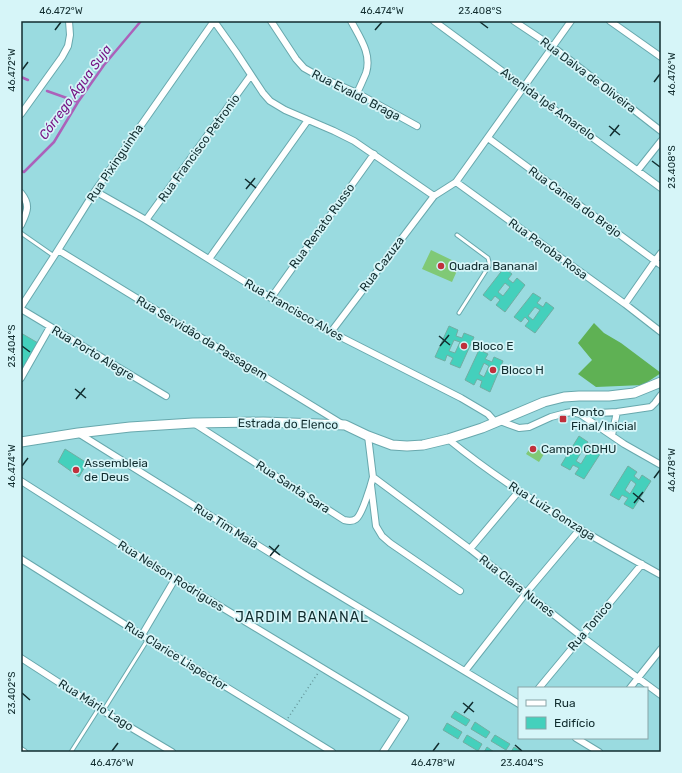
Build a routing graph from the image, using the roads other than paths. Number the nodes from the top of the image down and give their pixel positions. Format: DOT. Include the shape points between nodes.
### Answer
graph roads {
  1 [pos="69,21"];
  2 [pos="214,21"];
  3 [pos="271,21"];
  4 [pos="351,21"];
  5 [pos="434,21"];
  6 [pos="514,21"];
  7 [pos="571,21"];
  8 [pos="610,21"];
  9 [pos="553,47"];
  10 [pos="661,57"];
  11 [pos="251,75"];
  12 [pos="524,87"];
  13 [pos="358,94"];
  14 [pos="21,114"];
  15 [pos="308,120"];
  16 [pos="417,126"];
  17 [pos="661,131"];
  18 [pos="488,138"];
  19 [pos="661,141"];
  20 [pos="374,154"];
  21 [pos="638,170"];
  22 [pos="456,182"];
  23 [pos="661,188"];
  24 [pos="95,191"];
  25 [pos="21,193"];
  26 [pos="434,196"];
  27 [pos="146,220"];
  28 [pos="21,225"];
  29 [pos="21,233"];
  30 [pos="457,235"];
  31 [pos="56,253"];
  32 [pos="661,253"];
  33 [pos="209,259"];
  34 [pos="655,261"];
  35 [pos="661,266"];
  36 [pos="271,298"];
  37 [pos="625,304"];
  38 [pos="21,308"];
  39 [pos="460,314"];
  40 [pos="50,327"];
  41 [pos="330,332"];
  42 [pos="661,332"];
  43 [pos="21,378"];
  44 [pos="661,382"];
  45 [pos="661,395"];
  46 [pos="166,396"];
  47 [pos="617,412"];
  48 [pos="580,414"];
  49 [pos="498,422"];
  50 [pos="193,423"];
  51 [pos="345,426"];
  52 [pos="78,433"];
  53 [pos="612,435"];
  54 [pos="368,436"];
  55 [pos="448,439"];
  56 [pos="21,442"];
  57 [pos="661,465"];
  58 [pos="21,481"];
  59 [pos="372,481"];
  60 [pos="519,491"];
  61 [pos="580,529"];
  62 [pos="470,549"];
  63 [pos="21,559"];
  64 [pos="642,564"];
  65 [pos="661,575"];
  66 [pos="175,579"];
  67 [pos="460,591"];
  68 [pos="526,593"];
  69 [pos="142,635"];
  70 [pos="581,636"];
  71 [pos="148,639"];
  72 [pos="661,649"];
  73 [pos="21,658"];
  74 [pos="465,671"];
  75 [pos="638,678"];
  76 [pos="540,687"];
  77 [pos="631,687"];
  78 [pos="661,695"];
  79 [pos="518,703"];
  80 [pos="102,709"];
  81 [pos="578,739"];
  82 [pos="589,739"];
  83 [pos="586,744"];
  84 [pos="21,750"];
  85 [pos="24,752"];
  86 [pos="71,752"];
  87 [pos="172,752"];
  88 [pos="332,752"];
  89 [pos="383,752"];
  90 [pos="599,752"];
  1 -- 14 [label="street" via="68,46"];
  2 -- 11 [label="street"];
  2 -- 24 [label="street, Rua Pixinguinha"];
  3 -- 13 [label="street, Rua Evaldo Braga" via="304,68"];
  4 -- 13 [label="street" via="366,49 368,60"];
  5 -- 12 [label="street, Avenida Ipê Amarelo"];
  6 -- 9 [label="street, Rua Dalva de Oliveira"];
  7 -- 9 [label="street"];
  8 -- 10 [label="street"];
  9 -- 12 [label="street"];
  9 -- 17 [label="street, Rua Dalva de Oliveira"];
  11 -- 15 [label="street" via="270,101"];
  11 -- 27 [label="street, Rua Francisco Petronio"];
  12 -- 18 [label="street"];
  12 -- 21 [label="street, Avenida Ipê Amarelo"];
  13 -- 16 [label="street, Rua Evaldo Braga"];
  15 -- 20 [label="street" via="354,141"];
  15 -- 33 [label="street"];
  18 -- 22 [label="street"];
  18 -- 34 [label="street, Rua Canela do Brejo"];
  19 -- 21 [label="street"];
  20 -- 26 [label="street"];
  20 -- 36 [label="street, Rua Renato Russo"];
  21 -- 23 [label="street, Avenida Ipê Amarelo"];
  22 -- 26 [label="street"];
  22 -- 37 [label="street, Rua Peroba Rosa"];
  24 -- 27 [label="street, Rua Francisco Alves"];
  24 -- 31 [label="street, Rua Pixinguinha"];
  25 -- 28 [label="street" via="28,206"];
  26 -- 41 [label="street, Rua Cazuza"];
  27 -- 33 [label="street, Rua Francisco Alves"];
  29 -- 31 [label="lane"];
  30 -- 39 [label="lane" via="488,258 489,262"];
  31 -- 38 [label="street, Rua Pixinguinha"];
  31 -- 51 [label="street, Rua Servidão da Passagem"];
  32 -- 34 [label="street"];
  33 -- 36 [label="street, Rua Francisco Alves"];
  34 -- 35 [label="street, Rua Canela do Brejo"];
  34 -- 37 [label="street"];
  36 -- 41 [label="street, Rua Francisco Alves"];
  37 -- 42 [label="street, Rua Peroba Rosa"];
  38 -- 40 [label="street, Rua Porto Alegre"];
  40 -- 43 [label="street"];
  40 -- 46 [label="street, Rua Porto Alegre"];
  41 -- 49 [label="street, Rua Francisco Alves" via="461,398"];
  44 -- 49 [label="street, Estrada do Elenco" via="634,393 564,397 544,402"];
  45 -- 47 [label="street" via="651,407"];
  47 -- 48 [label="street"];
  47 -- 53 [label="street"];
  48 -- 49 [label="street" via="566,413 529,427 519,428"];
  48 -- 53 [label="street"];
  49 -- 55 [label="street, Estrada do Elenco"];
  50 -- 51 [label="street, Estrada do Elenco" via="263,422"];
  50 -- 52 [label="street, Estrada do Elenco"];
  50 -- 59 [label="street, Rua Santa Sara" via="344,520 355,520 359,515"];
  51 -- 54 [label="street, Estrada do Elenco"];
  52 -- 56 [label="street, Estrada do Elenco"];
  52 -- 74 [label="street, Rua Tim Maia"];
  53 -- 57 [label="street"];
  54 -- 55 [label="street, Estrada do Elenco" via="407,446"];
  54 -- 59 [label="street"];
  55 -- 60 [label="street, Rua Luiz Gonzaga"];
  58 -- 66 [label="street, Rua Nelson Rodrigues"];
  59 -- 62 [label="street, Rua Clara Nunes"];
  59 -- 67 [label="street" via="376,526 382,536"];
  60 -- 61 [label="street, Rua Luiz Gonzaga"];
  60 -- 62 [label="street"];
  61 -- 64 [label="street, Rua Luiz Gonzaga"];
  61 -- 68 [label="street"];
  62 -- 68 [label="street, Rua Clara Nunes"];
  63 -- 69 [label="street, Rua Clarice Lispector"];
  64 -- 65 [label="street, Rua Luiz Gonzaga"];
  64 -- 70 [label="street, Rua Tonico"];
  66 -- 69 [label="street"];
  66 -- 89 [label="street, Rua Nelson Rodrigues" via="405,718"];
  68 -- 70 [label="street, Rua Clara Nunes"];
  68 -- 74 [label="street"];
  69 -- 71 [label="street, Rua Clarice Lispector"];
  70 -- 75 [label="street, Rua Clara Nunes"];
  70 -- 76 [label="street, Rua Tonico"];
  71 -- 80 [label="lane"];
  71 -- 88 [label="street, Rua Clarice Lispector"];
  72 -- 75 [label="street"];
  73 -- 80 [label="street, Rua Mário Lago"];
  74 -- 79 [label="street, Rua Tim Maia"];
  75 -- 77 [label="street"];
  75 -- 78 [label="street, Rua Clara Nunes"];
  80 -- 86 [label="lane"];
  80 -- 87 [label="street, Rua Mário Lago"];
  81 -- 83 [label="street"];
  82 -- 83 [label="street"];
  83 -- 90 [label="street"];
  84 -- 85 [label="street"];
}
